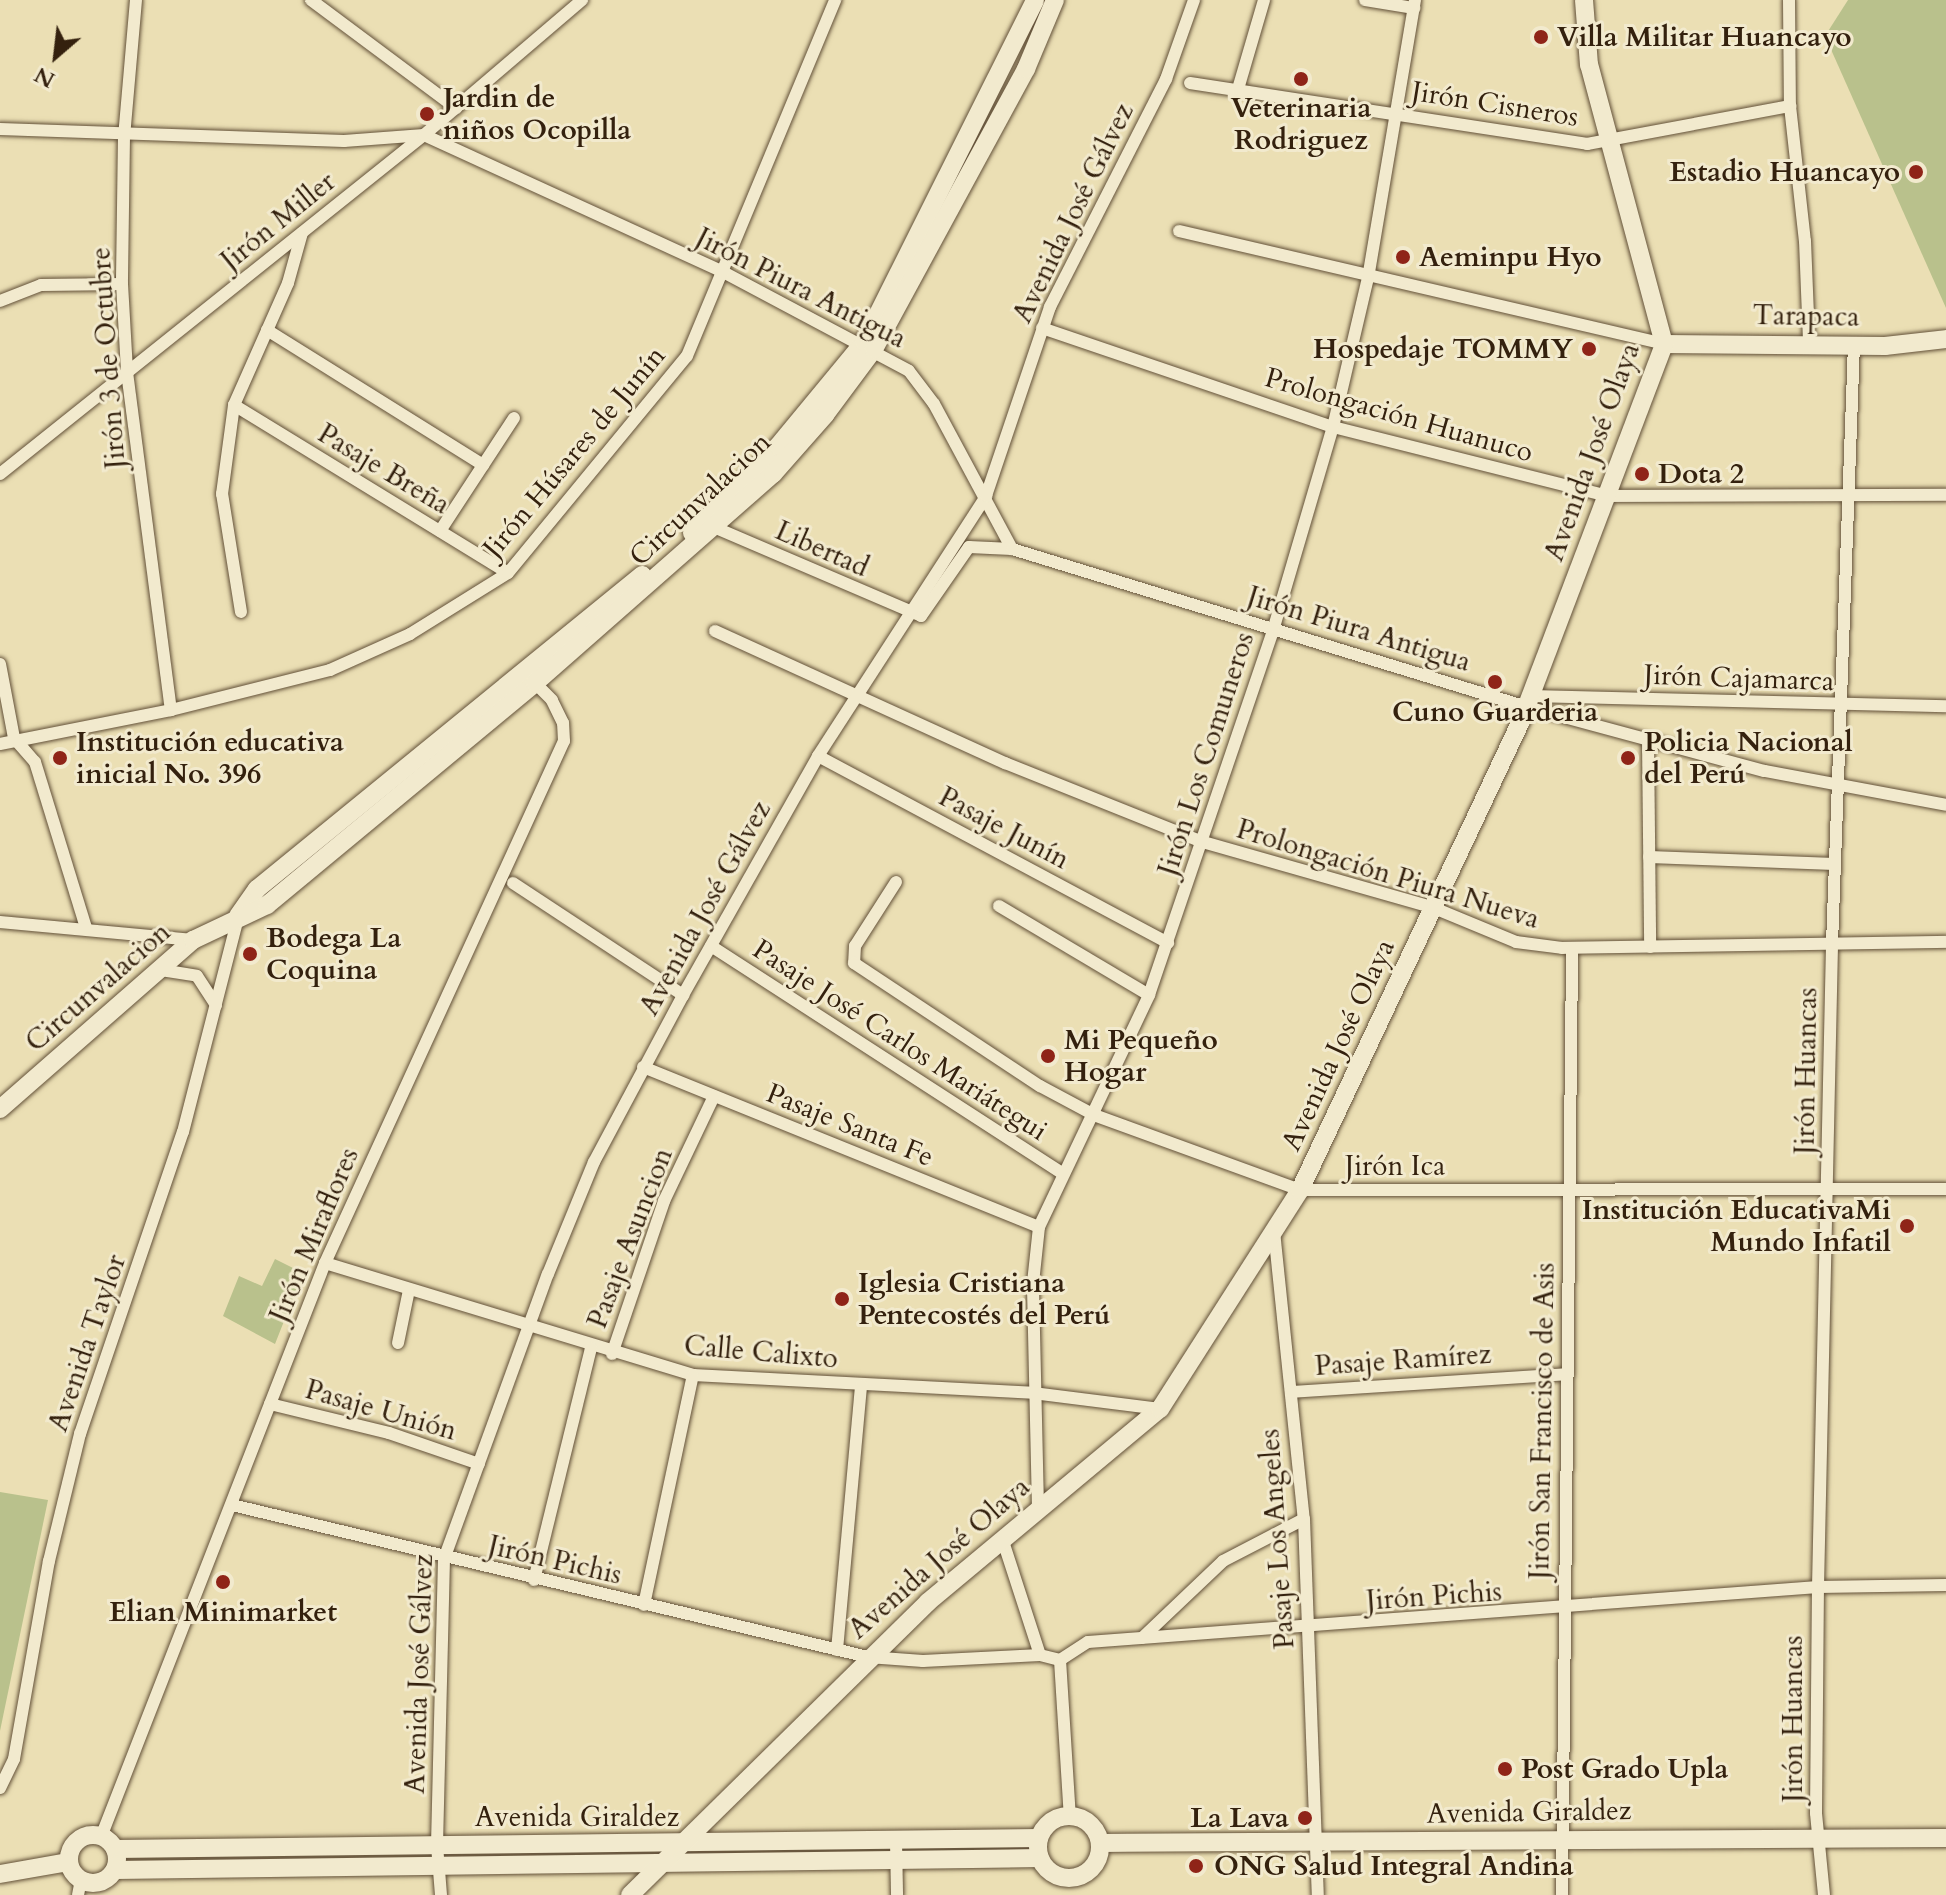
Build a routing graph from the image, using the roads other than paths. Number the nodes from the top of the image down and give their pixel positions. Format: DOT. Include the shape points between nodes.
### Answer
graph roads {
  1 [pos="136,0"];
  2 [pos="311,0"];
  3 [pos="582,0"];
  4 [pos="835,0"];
  5 [pos="1035,0"];
  6 [pos="1055,0"];
  7 [pos="1194,0"];
  8 [pos="1264,0"];
  9 [pos="1365,0"];
  10 [pos="1584,0"];
  11 [pos="1789,0"];
  12 [pos="1415,4"];
  13 [pos="1190,83"];
  14 [pos="1238,89"];
  15 [pos="1790,106"];
  16 [pos="456,108"];
  17 [pos="1399,113"];
  18 [pos="0,129"];
  19 [pos="424,135"];
  20 [pos="124,136"];
  21 [pos="1609,139"];
  22 [pos="1179,231"];
  23 [pos="302,233"];
  24 [pos="725,273"];
  25 [pos="1368,278"];
  26 [pos="122,284"];
  27 [pos="0,301"];
  28 [pos="1042,328"];
  29 [pos="267,330"];
  30 [pos="1946,339"];
  31 [pos="1809,342"];
  32 [pos="1664,344"];
  33 [pos="1854,344"];
  34 [pos="869,346"];
  35 [pos="127,372"];
  36 [pos="234,405"];
  37 [pos="514,418"];
  38 [pos="1333,427"];
  39 [pos="483,465"];
  40 [pos="0,474"];
  41 [pos="1849,495"];
  42 [pos="1946,495"];
  43 [pos="986,496"];
  44 [pos="1607,496"];
  45 [pos="716,528"];
  46 [pos="440,531"];
  47 [pos="1012,549"];
  48 [pos="508,573"];
  49 [pos="241,612"];
  50 [pos="910,612"];
  51 [pos="1274,627"];
  52 [pos="715,631"];
  53 [pos="0,664"];
  54 [pos="530,677"];
  55 [pos="858,693"];
  56 [pos="1529,701"];
  57 [pos="1841,705"];
  58 [pos="1946,706"];
  59 [pos="171,710"];
  60 [pos="14,738"];
  61 [pos="1648,739"];
  62 [pos="0,744"];
  63 [pos="818,756"];
  64 [pos="1838,783"];
  65 [pos="1946,805"];
  66 [pos="1203,842"];
  67 [pos="1649,857"];
  68 [pos="1835,864"];
  69 [pos="896,882"];
  70 [pos="513,883"];
  71 [pos="999,906"];
  72 [pos="1434,908"];
  73 [pos="238,916"];
  74 [pos="0,922"];
  75 [pos="86,928"];
  76 [pos="193,940"];
  77 [pos="1946,942"];
  78 [pos="1168,943"];
  79 [pos="1832,944"];
  80 [pos="711,946"];
  81 [pos="1650,947"];
  82 [pos="1572,948"];
  83 [pos="161,970"];
  84 [pos="683,995"];
  85 [pos="1149,995"];
  86 [pos="216,1005"];
  87 [pos="643,1067"];
  88 [pos="714,1096"];
  89 [pos="0,1109"];
  90 [pos="1094,1115"];
  91 [pos="1063,1174"];
  92 [pos="1946,1189"];
  93 [pos="1300,1190"];
  94 [pos="1828,1190"];
  95 [pos="1569,1191"];
  96 [pos="1039,1227"];
  97 [pos="1274,1231"];
  98 [pos="325,1263"];
  99 [pos="409,1290"];
  100 [pos="529,1325"];
  101 [pos="398,1343"];
  102 [pos="591,1348"];
  103 [pos="612,1354"];
  104 [pos="1567,1374"];
  105 [pos="693,1375"];
  106 [pos="861,1385"];
  107 [pos="1291,1392"];
  108 [pos="1033,1393"];
  109 [pos="270,1404"];
  110 [pos="1160,1409"];
  111 [pos="479,1464"];
  112 [pos="232,1505"];
  113 [pos="1038,1508"];
  114 [pos="1304,1519"];
  115 [pos="1002,1538"];
  116 [pos="444,1559"];
  117 [pos="534,1580"];
  118 [pos="1946,1585"];
  119 [pos="1818,1587"];
  120 [pos="644,1605"];
  121 [pos="1564,1610"];
  122 [pos="1308,1629"];
  123 [pos="1142,1638"];
  124 [pos="837,1650"];
  125 [pos="1040,1655"];
  126 [pos="868,1657"];
  127 [pos="1060,1660"];
  128 [pos="0,1788"];
  129 [pos="1070,1817"];
  130 [pos="1563,1837"];
  131 [pos="1039,1838"];
  132 [pos="1946,1838"];
  133 [pos="1818,1840"];
  134 [pos="108,1843"];
  135 [pos="1106,1843"];
  136 [pos="676,1845"];
  137 [pos="1317,1845"];
  138 [pos="896,1850"];
  139 [pos="438,1854"];
  140 [pos="1040,1858"];
  141 [pos="69,1862"];
  142 [pos="663,1862"];
  143 [pos="115,1870"];
  144 [pos="0,1874"];
  145 [pos="1075,1886"];
  146 [pos="79,1887"];
  147 [pos="645,1887"];
  148 [pos="441,1895"];
  149 [pos="630,1895"];
  150 [pos="897,1895"];
  151 [pos="1318,1895"];
  152 [pos="1562,1895"];
  153 [pos="1824,1895"];
  1 -- 20 [label="street, Jirón 3 de Octubre"];
  2 -- 16 [label="street"];
  3 -- 16 [label="street, Jirón Miller"];
  4 -- 24 [label="street, Jirón Húsares de Junín"];
  5 -- 34 [label="street, Circunvalacion"];
  6 -- 34 [label="street, Circunvalacion" via="1026,69"];
  7 -- 28 [label="street, Avenida José Gálvez" via="1166,79"];
  8 -- 14 [label="street"];
  9 -- 12 [label="street"];
  10 -- 21 [label="street, Avenida José Olaya" via="1589,65"];
  11 -- 15 [label="street"];
  12 -- 17 [label="street, Jirón Los Comuneros"];
  13 -- 14 [label="street, Jirón Cisneros"];
  14 -- 17 [label="street, Jirón Cisneros"];
  15 -- 21 [label="street, Jirón Cisneros"];
  15 -- 31 [label="street" via="1805,241"];
  16 -- 19 [label="street, Jirón Miller"];
  17 -- 21 [label="street, Jirón Cisneros" via="1587,144"];
  17 -- 25 [label="street, Jirón Los Comuneros"];
  18 -- 20 [label="street, Jirón Piura Antigua"];
  19 -- 20 [label="street, Jirón Piura Antigua" via="344,141"];
  19 -- 23 [label="street, Jirón Miller"];
  19 -- 24 [label="street, Jirón Piura Antigua"];
  20 -- 26 [label="street, Jirón 3 de Octubre"];
  21 -- 32 [label="street, Avenida José Olaya"];
  22 -- 25 [label="street"];
  23 -- 29 [label="street" via="299,254"];
  23 -- 35 [label="street, Jirón Miller"];
  24 -- 34 [label="street, Jirón Piura Antigua"];
  24 -- 48 [label="street, Jirón Húsares de Junín" via="687,356"];
  25 -- 32 [label="street"];
  25 -- 38 [label="street, Jirón Los Comuneros"];
  26 -- 27 [label="street" via="41,285"];
  26 -- 35 [label="street, Jirón 3 de Octubre"];
  28 -- 38 [label="street, Prolongación Huanuco"];
  28 -- 43 [label="street, Avenida José Gálvez"];
  29 -- 36 [label="street"];
  29 -- 39 [label="street"];
  30 -- 33 [label="street, Tarapaca"];
  31 -- 32 [label="street, Tarapaca"];
  31 -- 33 [label="street, Tarapaca"];
  32 -- 44 [label="street, Avenida José Olaya"];
  33 -- 41 [label="street, Jirón Huancas"];
  34 -- 43 [label="street, Jirón Piura Antigua" via="909,371"];
  34 -- 45 [label="street, Circunvalacion" via="825,415"];
  34 -- 54 [label="street, Circunvalacion" via="705,522"];
  35 -- 40 [label="street, Jirón Miller"];
  35 -- 59 [label="street, Jirón 3 de Octubre"];
  36 -- 46 [label="street, Pasaje Breña"];
  36 -- 49 [label="street" via="222,494"];
  37 -- 39 [label="street"];
  38 -- 44 [label="street, Prolongación Huanuco"];
  38 -- 51 [label="street, Jirón Los Comuneros"];
  39 -- 46 [label="street"];
  41 -- 42 [label="street, Prolongación Huanuco"];
  41 -- 44 [label="street, Prolongación Huanuco"];
  41 -- 57 [label="street, Jirón Huancas"];
  43 -- 47 [label="street, Jirón Piura Antigua"];
  43 -- 50 [label="street, Avenida José Gálvez"];
  44 -- 56 [label="street, Avenida José Olaya"];
  45 -- 50 [label="street, Libertad"];
  45 -- 54 [label="street, Circunvalacion"];
  46 -- 48 [label="street, Pasaje Breña"];
  47 -- 50 [label="street" via="969,547 921,616"];
  47 -- 51 [label="street, Jirón Piura Antigua"];
  48 -- 59 [label="street, Jirón Húsares de Junín" via="410,634 330,670"];
  50 -- 55 [label="street, Avenida José Gálvez"];
  51 -- 56 [label="street, Jirón Piura Antigua"];
  51 -- 66 [label="street, Jirón Los Comuneros"];
  52 -- 55 [label="street, Prolongación Piura Nueva"];
  53 -- 60 [label="street"];
  54 -- 73 [label="street, Circunvalacion" via="267,905"];
  54 -- 98 [label="street, Jirón Miraflores" via="563,723 564,741"];
  55 -- 63 [label="street, Avenida José Gálvez"];
  55 -- 66 [label="street, Prolongación Piura Nueva" via="1005,763"];
  56 -- 57 [label="street, Jirón Cajamarca"];
  56 -- 61 [label="street, Jirón Piura Antigua"];
  56 -- 72 [label="street, Avenida José Olaya"];
  57 -- 58 [label="street, Jirón Cajamarca"];
  57 -- 64 [label="street, Jirón Huancas"];
  59 -- 60 [label="street, Jirón Húsares de Junín"];
  60 -- 62 [label="street, Jirón Húsares de Junín"];
  60 -- 75 [label="street" via="35,762"];
  61 -- 64 [label="street, Jirón Piura Antigua" via="1765,771"];
  61 -- 67 [label="street"];
  63 -- 78 [label="street, Pasaje Junín"];
  63 -- 80 [label="street, Avenida José Gálvez"];
  64 -- 65 [label="street, Jirón Piura Antigua"];
  64 -- 68 [label="street, Jirón Huancas"];
  66 -- 72 [label="street, Prolongación Piura Nueva"];
  66 -- 78 [label="street, Jirón Los Comuneros"];
  67 -- 68 [label="street"];
  67 -- 81 [label="street"];
  68 -- 79 [label="street, Jirón Huancas"];
  69 -- 90 [label="street, Jirón Ica" via="855,946 854,963 1040,1086"];
  70 -- 84 [label="street"];
  71 -- 85 [label="street"];
  72 -- 82 [label="street, Prolongación Piura Nueva" via="1516,942"];
  72 -- 93 [label="street, Avenida José Olaya"];
  73 -- 76 [label="street, Circunvalacion"];
  73 -- 86 [label="street, Avenida Taylor"];
  74 -- 75 [label="street"];
  75 -- 76 [label="street"];
  76 -- 83 [label="street, Circunvalacion"];
  77 -- 79 [label="street, Prolongación Piura Nueva"];
  78 -- 85 [label="street, Jirón Los Comuneros"];
  79 -- 81 [label="street, Prolongación Piura Nueva"];
  79 -- 94 [label="street, Jirón Huancas"];
  80 -- 84 [label="street, Avenida José Gálvez"];
  80 -- 91 [label="street, Pasaje José Carlos Mariátegui"];
  81 -- 82 [label="street, Prolongación Piura Nueva"];
  82 -- 95 [label="street, Jirón San Francisco de Asis"];
  83 -- 86 [label="street" via="197,976"];
  83 -- 89 [label="street, Circunvalacion"];
  84 -- 87 [label="street, Avenida José Gálvez"];
  85 -- 90 [label="street, Jirón Los Comuneros"];
  86 -- 128 [label="street, Avenida Taylor" via="183,1132 80,1434 49,1561 14,1759"];
  87 -- 88 [label="street, Pasaje Santa Fe"];
  87 -- 100 [label="street, Avenida José Gálvez" via="594,1162"];
  88 -- 96 [label="street, Pasaje Santa Fe"];
  88 -- 103 [label="street, Pasaje Asuncion" via="664,1201"];
  90 -- 91 [label="street, Jirón Los Comuneros"];
  90 -- 93 [label="street, Jirón Ica"];
  91 -- 96 [label="street, Jirón Los Comuneros"];
  92 -- 94 [label="street, Jirón Ica"];
  93 -- 95 [label="street, Jirón Ica"];
  93 -- 97 [label="street, Avenida José Olaya"];
  94 -- 95 [label="street, Jirón Ica"];
  94 -- 119 [label="street, Jirón Huancas"];
  95 -- 104 [label="street, Jirón San Francisco de Asis"];
  96 -- 108 [label="street, Jirón Los Comuneros"];
  97 -- 107 [label="street, Pasaje Los Angeles"];
  97 -- 110 [label="street, Avenida José Olaya"];
  98 -- 99 [label="street, Calle Calixto"];
  98 -- 109 [label="street, Jirón Miraflores"];
  99 -- 100 [label="street, Calle Calixto"];
  99 -- 101 [label="street"];
  100 -- 102 [label="street, Calle Calixto"];
  100 -- 111 [label="street, Avenida José Gálvez"];
  102 -- 103 [label="street, Calle Calixto"];
  102 -- 117 [label="street"];
  103 -- 105 [label="street, Calle Calixto"];
  104 -- 107 [label="street, Pasaje Ramírez"];
  104 -- 121 [label="street, Jirón San Francisco de Asis"];
  105 -- 106 [label="street, Calle Calixto"];
  105 -- 120 [label="street"];
  106 -- 108 [label="street, Calle Calixto"];
  106 -- 124 [label="street"];
  107 -- 114 [label="street, Pasaje Los Angeles"];
  108 -- 110 [label="street, Calle Calixto"];
  108 -- 113 [label="street, Jirón Los Comuneros"];
  109 -- 111 [label="street, Pasaje Unión" via="389,1433"];
  109 -- 112 [label="street, Jirón Miraflores"];
  110 -- 113 [label="street, Avenida José Olaya"];
  111 -- 116 [label="street, Avenida José Gálvez"];
  112 -- 116 [label="street, Jirón Pichis"];
  112 -- 134 [label="street, Jirón Miraflores"];
  113 -- 115 [label="street, Avenida José Olaya"];
  114 -- 122 [label="street, Pasaje Los Angeles"];
  114 -- 123 [label="street" via="1223,1561"];
  115 -- 125 [label="street"];
  115 -- 126 [label="street, Avenida José Olaya"];
  116 -- 117 [label="street, Jirón Pichis"];
  116 -- 139 [label="street, Avenida José Gálvez"];
  117 -- 120 [label="street, Jirón Pichis"];
  118 -- 119 [label="street, Jirón Pichis"];
  119 -- 121 [label="street, Jirón Pichis"];
  119 -- 133 [label="street, Jirón Huancas"];
  120 -- 124 [label="street, Jirón Pichis"];
  121 -- 122 [label="street, Jirón Pichis"];
  121 -- 130 [label="street, Jirón San Francisco de Asis"];
  122 -- 123 [label="street, Jirón Pichis"];
  122 -- 137 [label="street, Pasaje Los Angeles"];
  123 -- 127 [label="street, Jirón Pichis" via="1088,1642"];
  124 -- 126 [label="street, Jirón Pichis"];
  125 -- 126 [label="street, Jirón Pichis" via="923,1661"];
  125 -- 127 [label="street, Jirón Pichis"];
  126 -- 136 [label="street, Avenida José Olaya"];
  127 -- 129 [label="street"];
  129 -- 131 [label="street" via="1051,1822"];
  129 -- 135 [label="street" via="1088,1824"];
  130 -- 133 [label="street, Avenida Giraldez"];
  130 -- 137 [label="street, Avenida Giraldez"];
  130 -- 152 [label="street, Jirón San Francisco de Asis"];
  131 -- 138 [label="street, Avenida Giraldez"];
  131 -- 140 [label="street"];
  132 -- 133 [label="street, Avenida Giraldez"];
  133 -- 153 [label="street, Jirón Huancas"];
  134 -- 139 [label="street, Avenida Giraldez"];
  134 -- 141 [label="street" via="77,1842"];
  134 -- 143 [label="street"];
  135 -- 137 [label="street, Avenida Giraldez"];
  135 -- 145 [label="street"];
  136 -- 138 [label="street, Avenida Giraldez"];
  136 -- 139 [label="street, Avenida Giraldez"];
  136 -- 142 [label="street, Avenida José Olaya"];
  137 -- 151 [label="street, Pasaje Los Angeles"];
  138 -- 140 [label="street, Avenida Giraldez"];
  138 -- 142 [label="street, Avenida Giraldez"];
  138 -- 150 [label="street"];
  139 -- 142 [label="street, Avenida Giraldez"];
  139 -- 143 [label="street, Avenida Giraldez"];
  139 -- 148 [label="street, Avenida José Gálvez"];
  140 -- 145 [label="street" via="1052,1873"];
  141 -- 144 [label="street"];
  141 -- 146 [label="street"];
  142 -- 147 [label="street, Avenida José Olaya"];
  143 -- 146 [label="street" via="100,1882"];
  147 -- 149 [label="street, Avenida José Olaya"];
}
